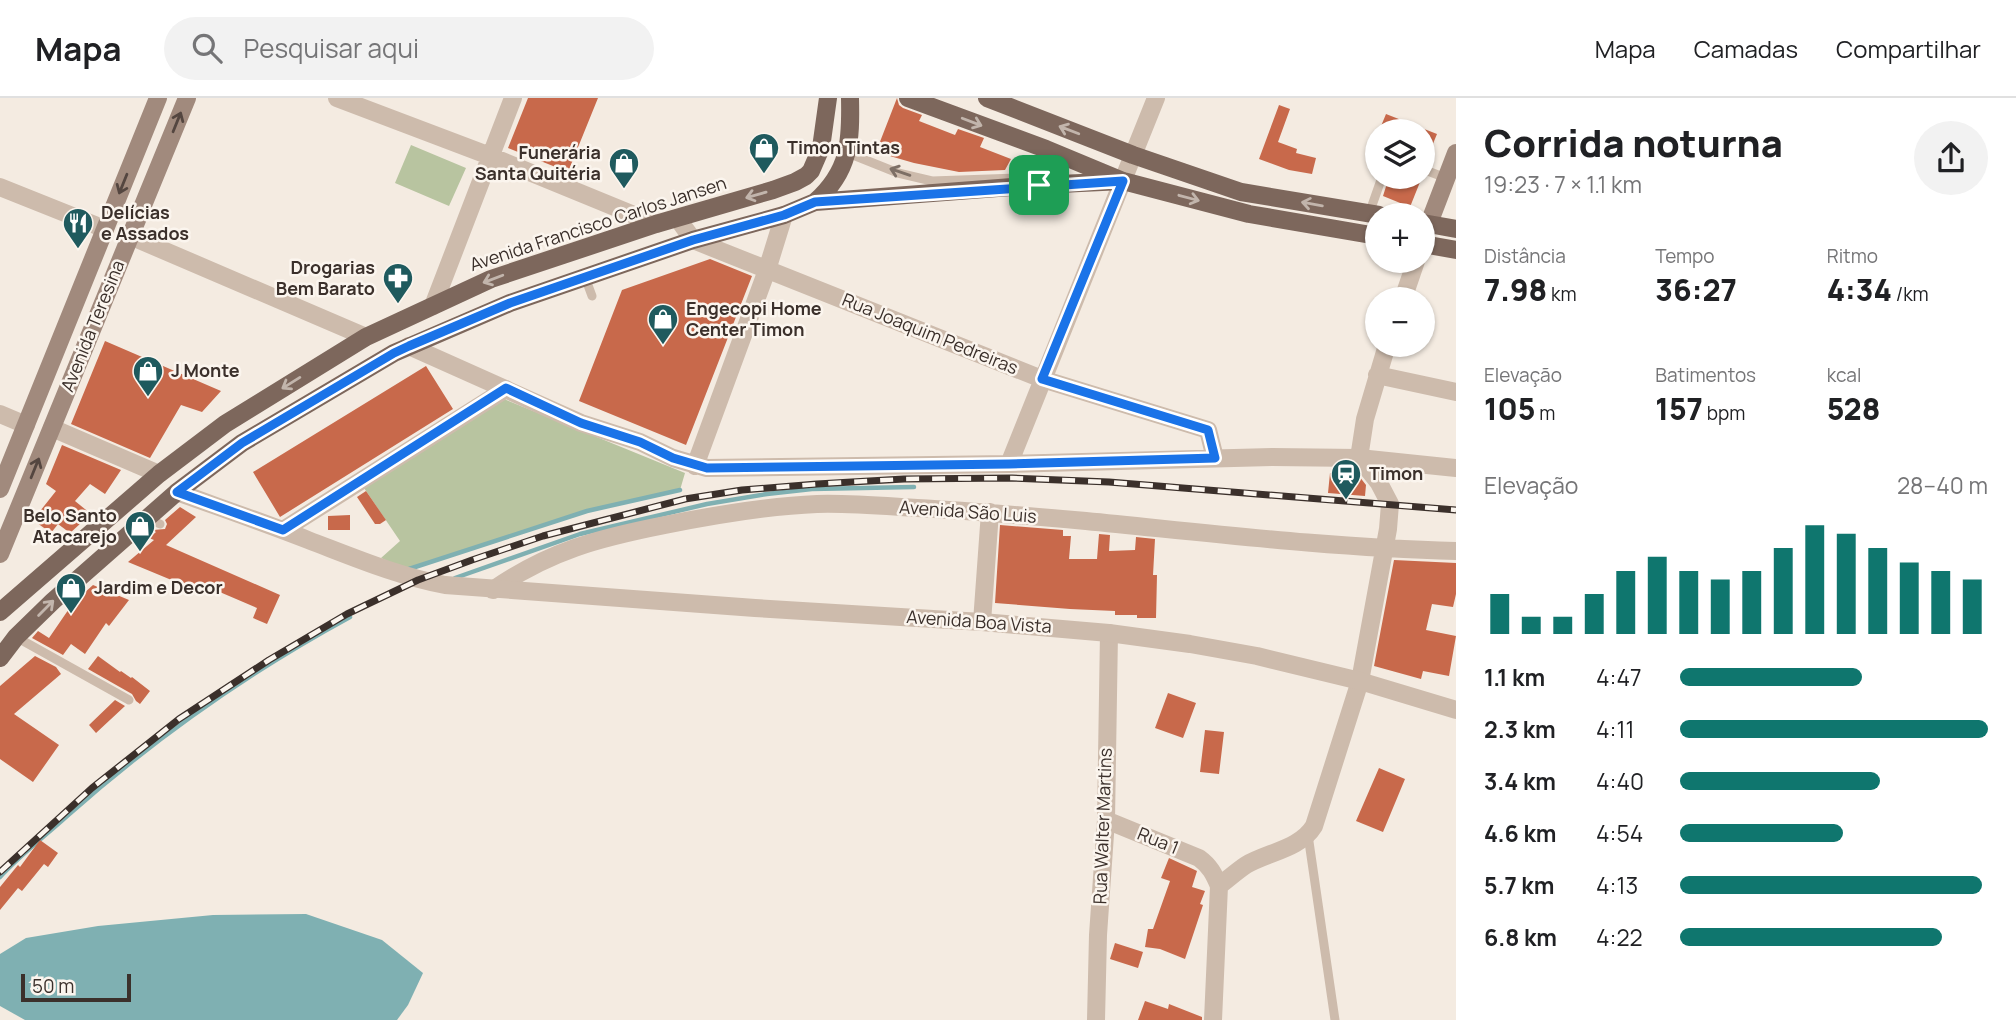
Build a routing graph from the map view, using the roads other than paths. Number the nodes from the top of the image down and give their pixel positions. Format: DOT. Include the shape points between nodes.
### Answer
graph roads {
  1 [pos="158,98"];
  2 [pos="187,98"];
  3 [pos="337,98"];
  4 [pos="513,98"];
  5 [pos="828,98"];
  6 [pos="850,98"];
  7 [pos="908,98"];
  8 [pos="986,98"];
  9 [pos="1156,98"];
  10 [pos="1046,149"];
  11 [pos="848,153"];
  12 [pos="1456,153"];
  13 [pos="135,154"];
  14 [pos="1133,155"];
  15 [pos="489,156"];
  16 [pos="161,164"];
  17 [pos="1435,174"];
  18 [pos="1446,178"];
  19 [pos="1040,181"];
  20 [pos="1123,181"];
  21 [pos="0,187"];
  22 [pos="815,202"];
  23 [pos="1435,203"];
  24 [pos="1365,213"];
  25 [pos="784,215"];
  26 [pos="678,219"];
  27 [pos="656,224"];
  28 [pos="1435,228"];
  29 [pos="105,229"];
  30 [pos="1456,229"];
  31 [pos="1365,234"];
  32 [pos="130,236"];
  33 [pos="693,240"];
  34 [pos="1435,246"];
  35 [pos="1456,250"];
  36 [pos="767,270"];
  37 [pos="585,277"];
  38 [pos="592,296"];
  39 [pos="433,306"];
  40 [pos="366,337"];
  41 [pos="409,346"];
  42 [pos="56,351"];
  43 [pos="1383,357"];
  44 [pos="79,361"];
  45 [pos="1377,375"];
  46 [pos="1042,379"];
  47 [pos="506,388"];
  48 [pos="1456,392"];
  49 [pos="0,414"];
  50 [pos="26,425"];
  51 [pos="52,428"];
  52 [pos="1215,458"];
  53 [pos="1359,458"];
  54 [pos="1009,464"];
  55 [pos="695,466"];
  56 [pos="1456,468"];
  57 [pos="159,474"];
  58 [pos="0,489"];
  59 [pos="188,499"];
  60 [pos="990,512"];
  61 [pos="283,530"];
  62 [pos="85,538"];
  63 [pos="1385,549"];
  64 [pos="1456,551"];
  65 [pos="0,554"];
  66 [pos="102,557"];
  67 [pos="493,590"];
  68 [pos="0,612"];
  69 [pos="982,621"];
  70 [pos="1109,633"];
  71 [pos="16,637"];
  72 [pos="0,658"];
  73 [pos="1360,681"];
  74 [pos="129,701"];
  75 [pos="1456,710"];
  76 [pos="1106,820"];
  77 [pos="1308,835"];
  78 [pos="1219,886"];
  79 [pos="1096,1020"];
  80 [pos="1213,1020"];
  81 [pos="1335,1020"];
  1 -- 13 [label="main road, Avenida Teresina"];
  16 -- 2 [label="main road, Avenida Teresina, one-way"];
  3 -- 15 [label="street"];
  4 -- 15 [label="street"];
  5 -- 26 [label="main road, Avenida Francisco Carlos Jansen, one-way" via="821,148 806,176"];
  6 -- 11 [label="main road"];
  7 -- 10 [label="main road, one-way"];
  14 -- 8 [label="main road, one-way"];
  9 -- 14 [label="street"];
  10 -- 19 [label="lane"];
  10 -- 20 [label="main road"];
  19 -- 11 [label="lane, one-way" via="932,181"];
  11 -- 22 [label="main road" via="830,189"];
  12 -- 18 [label="main road"];
  13 -- 16 [label="main road"];
  13 -- 29 [label="main road, Avenida Teresina, one-way"];
  14 -- 20 [label="street"];
  24 -- 14 [label="main road, one-way" via="1241,192"];
  15 -- 27 [label="street"];
  15 -- 39 [label="street"];
  16 -- 32 [label="main road, Avenida Teresina"];
  17 -- 18 [label="lane"];
  18 -- 23 [label="main road"];
  19 -- 20 [label="main road"];
  19 -- 22 [label="main road"];
  20 -- 31 [label="main road, one-way" via="1249,214"];
  20 -- 46 [label="street"];
  21 -- 29 [label="street"];
  22 -- 25 [label="main road"];
  25 -- 33 [label="main road"];
  25 -- 36 [label="street"];
  26 -- 27 [label="main road, Avenida Francisco Carlos Jansen"];
  26 -- 33 [label="street"];
  27 -- 39 [label="main road, Avenida Francisco Carlos Jansen, one-way" via="491,279"];
  28 -- 30 [label="main road"];
  29 -- 42 [label="main road, Avenida Teresina"];
  32 -- 40 [label="street"];
  32 -- 44 [label="main road, Avenida Teresina"];
  33 -- 36 [label="street, Rua Joaquim Pedreiras"];
  33 -- 37 [label="main road"];
  34 -- 35 [label="main road"];
  36 -- 46 [label="street, Rua Joaquim Pedreiras"];
  36 -- 55 [label="street"];
  37 -- 38 [label="lane"];
  37 -- 41 [label="main road"];
  39 -- 40 [label="main road, Avenida Francisco Carlos Jansen"];
  40 -- 57 [label="main road, Avenida Francisco Carlos Jansen, one-way" via="225,424"];
  41 -- 47 [label="street"];
  41 -- 59 [label="main road" via="242,443"];
  42 -- 44 [label="main road"];
  42 -- 50 [label="main road, Avenida Teresina"];
  43 -- 45 [label="street"];
  44 -- 51 [label="main road, Avenida Teresina"];
  45 -- 48 [label="street"];
  45 -- 53 [label="street"];
  46 -- 52 [label="street, Rua Joaquim Pedreiras" via="1208,430"];
  46 -- 54 [label="street"];
  47 -- 55 [label="street" via="581,423"];
  47 -- 61 [label="street"];
  49 -- 50 [label="street"];
  50 -- 58 [label="main road, Avenida Teresina"];
  51 -- 57 [label="street"];
  65 -- 51 [label="main road, Avenida Teresina, one-way"];
  52 -- 53 [label="street"];
  52 -- 54 [label="street"];
  53 -- 56 [label="street"];
  53 -- 63 [label="street" via="1390,504"];
  54 -- 55 [label="street"];
  57 -- 62 [label="main road, Avenida Francisco Carlos Jansen"];
  59 -- 61 [label="street, Avenida Boa Vista"];
  59 -- 66 [label="main road"];
  60 -- 63 [label="street, Avenida São Luis"];
  60 -- 67 [label="street, Avenida São Luis" via="818,504 712,516 574,546 520,571"];
  60 -- 69 [label="street"];
  61 -- 67 [label="street, Avenida Boa Vista" via="418,580"];
  62 -- 66 [label="main road"];
  62 -- 68 [label="main road, Avenida Francisco Carlos Jansen"];
  63 -- 64 [label="street, Avenida São Luis"];
  63 -- 73 [label="street"];
  71 -- 66 [label="main road, one-way"];
  67 -- 69 [label="street, Avenida Boa Vista"];
  69 -- 70 [label="street, Avenida Boa Vista"];
  70 -- 73 [label="street, Avenida Boa Vista" via="1237,652"];
  70 -- 76 [label="street, Rua Walter Martins"];
  71 -- 72 [label="main road"];
  71 -- 74 [label="lane"];
  73 -- 75 [label="street, Avenida Boa Vista"];
  73 -- 77 [label="street"];
  76 -- 78 [label="street, Rua 1" via="1199,858 1209,864"];
  76 -- 79 [label="street, Rua Walter Martins"];
  77 -- 78 [label="street" via="1246,866"];
  77 -- 81 [label="lane"];
  78 -- 80 [label="street"];
}
